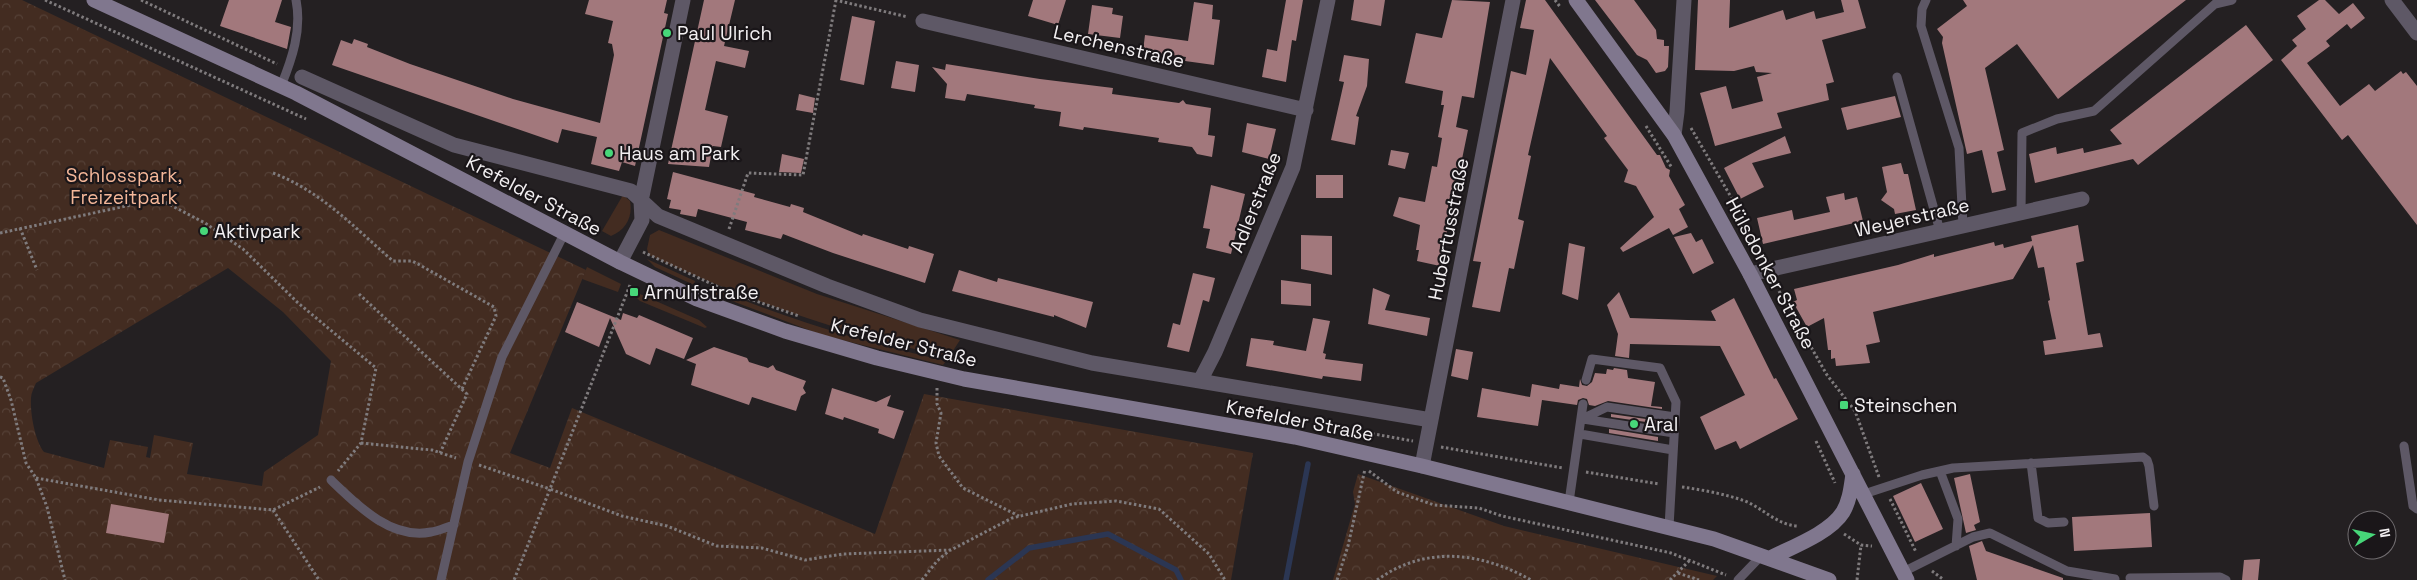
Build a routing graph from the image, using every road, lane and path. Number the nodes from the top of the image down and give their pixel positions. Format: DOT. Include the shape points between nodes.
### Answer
graph roads {
  1 [pos="45,0"];
  2 [pos="94,0"];
  3 [pos="296,0"];
  4 [pos="683,0"];
  5 [pos="835,0"];
  6 [pos="1328,0"];
  7 [pos="1513,0"];
  8 [pos="1555,0"];
  9 [pos="1576,0"];
  10 [pos="1684,0"];
  11 [pos="1926,0"];
  12 [pos="2232,0"];
  13 [pos="2392,0"];
  14 [pos="1566,15"];
  15 [pos="922,21"];
  16 [pos="2417,33"];
  17 [pos="302,77"];
  18 [pos="1897,77"];
  19 [pos="281,86"];
  20 [pos="1306,110"];
  21 [pos="311,121"];
  22 [pos="1644,123"];
  23 [pos="1674,135"];
  24 [pos="1673,170"];
  25 [pos="274,174"];
  26 [pos="2082,199"];
  27 [pos="641,201"];
  28 [pos="2021,213"];
  29 [pos="1963,226"];
  30 [pos="20,228"];
  31 [pos="1940,231"];
  32 [pos="0,233"];
  33 [pos="564,234"];
  34 [pos="724,244"];
  35 [pos="620,262"];
  36 [pos="36,270"];
  37 [pos="1750,274"];
  38 [pos="623,279"];
  39 [pos="359,294"];
  40 [pos="0,376"];
  41 [pos="1586,380"];
  42 [pos="1200,381"];
  43 [pos="462,389"];
  44 [pos="947,389"];
  45 [pos="1583,404"];
  46 [pos="1675,416"];
  47 [pos="1582,419"];
  48 [pos="1430,420"];
  49 [pos="1674,433"];
  50 [pos="1812,433"];
  51 [pos="1580,434"];
  52 [pos="361,443"];
  53 [pos="2404,446"];
  54 [pos="1673,450"];
  55 [pos="440,453"];
  56 [pos="468,462"];
  57 [pos="2031,463"];
  58 [pos="1356,466"];
  59 [pos="1422,466"];
  60 [pos="1366,469"];
  61 [pos="1940,471"];
  62 [pos="1854,474"];
  63 [pos="36,478"];
  64 [pos="331,480"];
  65 [pos="550,489"];
  66 [pos="1835,490"];
  67 [pos="1864,494"];
  68 [pos="1569,502"];
  69 [pos="2154,506"];
  70 [pos="2417,509"];
  71 [pos="273,510"];
  72 [pos="1019,516"];
  73 [pos="2064,522"];
  74 [pos="454,525"];
  75 [pos="1669,527"];
  76 [pos="1860,545"];
  77 [pos="1956,546"];
  78 [pos="951,550"];
  79 [pos="1766,556"];
  80 [pos="1690,560"];
  81 [pos="1709,569"];
  82 [pos="1678,573"];
  83 [pos="1905,576"];
  84 [pos="2130,578"];
  85 [pos="2115,579"];
  86 [pos="65,580"];
  87 [pos="319,580"];
  88 [pos="441,580"];
  89 [pos="514,580"];
  90 [pos="922,580"];
  91 [pos="1225,580"];
  92 [pos="1337,580"];
  93 [pos="1377,580"];
  94 [pos="1531,580"];
  95 [pos="1670,580"];
  96 [pos="1699,580"];
  97 [pos="1738,580"];
  98 [pos="1829,580"];
  99 [pos="1856,580"];
  100 [pos="2226,580"];
  1 -- 21 [label="path"];
  2 -- 19 [label="main road, Krefelder Straße"];
  3 -- 19 [label="lane" via="298,24 295,46"];
  4 -- 27 [label="street"];
  5 -- 15 [label="path"];
  5 -- 34 [label="path" via="802,175 748,173"];
  6 -- 20 [label="street, Adlerstraße"];
  7 -- 48 [label="street, Hubertusstraße"];
  8 -- 14 [label="path"];
  9 -- 23 [label="main road, Hülsdonker Straße"];
  10 -- 23 [label="street"];
  11 -- 29 [label="lane" via="1921,26 1959,148"];
  12 -- 28 [label="lane" via="2214,4 2094,111 2057,118 2022,133"];
  13 -- 16 [label="street"];
  15 -- 20 [label="street, Lerchenstraße"];
  17 -- 27 [label="street, Krefelder Straße" via="454,145 631,191"];
  18 -- 31 [label="lane"];
  19 -- 33 [label="main road, Krefelder Straße"];
  20 -- 42 [label="street, Adlerstraße" via="1293,167"];
  22 -- 24 [label="path"];
  23 -- 37 [label="main road, Hülsdonker Straße"];
  25 -- 43 [label="path" via="292,180 329,205 393,262 412,261 494,307 496,316"];
  26 -- 28 [label="street, Weyerstraße"];
  27 -- 34 [label="street, Krefelder Straße" via="658,216"];
  27 -- 35 [label="street" via="642,220"];
  28 -- 29 [label="street, Weyerstraße"];
  29 -- 31 [label="street, Weyerstraße"];
  30 -- 32 [label="path"];
  30 -- 36 [label="path"];
  30 -- 52 [label="path" via="159,199 205,223 243,249 297,302 376,368"];
  31 -- 37 [label="street, Weyerstraße"];
  33 -- 35 [label="main road, Krefelder Straße"];
  33 -- 56 [label="lane" via="502,356"];
  34 -- 42 [label="street, Krefelder Straße" via="920,320 1092,363"];
  35 -- 59 [label="main road, Krefelder Straße" via="697,298 785,331 877,358 964,379 1294,437"];
  37 -- 62 [label="main road, Hülsdonker Straße"];
  38 -- 65 [label="path" via="631,283"];
  39 -- 43 [label="path"];
  40 -- 63 [label="path" via="11,400 26,463"];
  41 -- 46 [label="lane" via="1592,359 1660,368 1676,402"];
  42 -- 48 [label="street, Krefelder Straße"];
  43 -- 55 [label="path" via="467,394"];
  44 -- 72 [label="path" via="938,388 937,404 941,413 936,443 939,456 963,488"];
  45 -- 47 [label="lane"];
  46 -- 47 [label="lane" via="1607,407"];
  46 -- 49 [label="lane"];
  47 -- 49 [label="lane"];
  47 -- 51 [label="lane"];
  48 -- 59 [label="street, Hubertusstraße"];
  49 -- 54 [label="lane"];
  50 -- 66 [label="path"];
  51 -- 54 [label="lane"];
  51 -- 68 [label="lane"];
  52 -- 55 [label="path"];
  52 -- 64 [label="path"];
  53 -- 70 [label="lane" via="2413,506"];
  54 -- 75 [label="lane"];
  55 -- 56 [label="path"];
  56 -- 65 [label="path"];
  56 -- 74 [label="lane"];
  57 -- 61 [label="lane"];
  57 -- 69 [label="lane" via="2145,458"];
  57 -- 73 [label="lane" via="2038,518 2048,523"];
  58 -- 60 [label="path"];
  59 -- 68 [label="main road, Krefelder Straße"];
  60 -- 80 [label="path" via="1397,492 1434,505 1479,508"];
  60 -- 92 [label="path"];
  61 -- 67 [label="lane"];
  61 -- 77 [label="lane" via="1958,519"];
  62 -- 67 [label="main road, Hülsdonker Straße"];
  62 -- 79 [label="main road" via="1850,496 1842,513 1818,534"];
  63 -- 71 [label="path" via="159,500"];
  63 -- 86 [label="path"];
  64 -- 71 [label="path"];
  64 -- 74 [label="lane" via="355,502 390,526 409,532 431,532"];
  65 -- 78 [label="path" via="717,546 762,548 805,560 853,554"];
  65 -- 89 [label="path"];
  67 -- 83 [label="main road, Hülsdonker Straße"];
  68 -- 75 [label="main road, Krefelder Straße"];
  71 -- 87 [label="path"];
  72 -- 78 [label="path"];
  72 -- 91 [label="path" via="1072,504 1116,500 1159,509 1209,554"];
  74 -- 88 [label="lane"];
  75 -- 79 [label="main road, Krefelder Straße"];
  76 -- 99 [label="path"];
  77 -- 83 [label="lane"];
  77 -- 85 [label="lane" via="1984,534 1994,534 2056,567 2087,576"];
  78 -- 90 [label="path"];
  79 -- 97 [label="lane"];
  79 -- 98 [label="main road, Krefelder Straße"];
  80 -- 81 [label="path"];
  80 -- 82 [label="path"];
  82 -- 95 [label="path"];
  82 -- 96 [label="path"];
  84 -- 100 [label="lane" via="2220,577"];
  93 -- 94 [label="path" via="1408,564 1447,555 1474,557 1514,570"];
}
